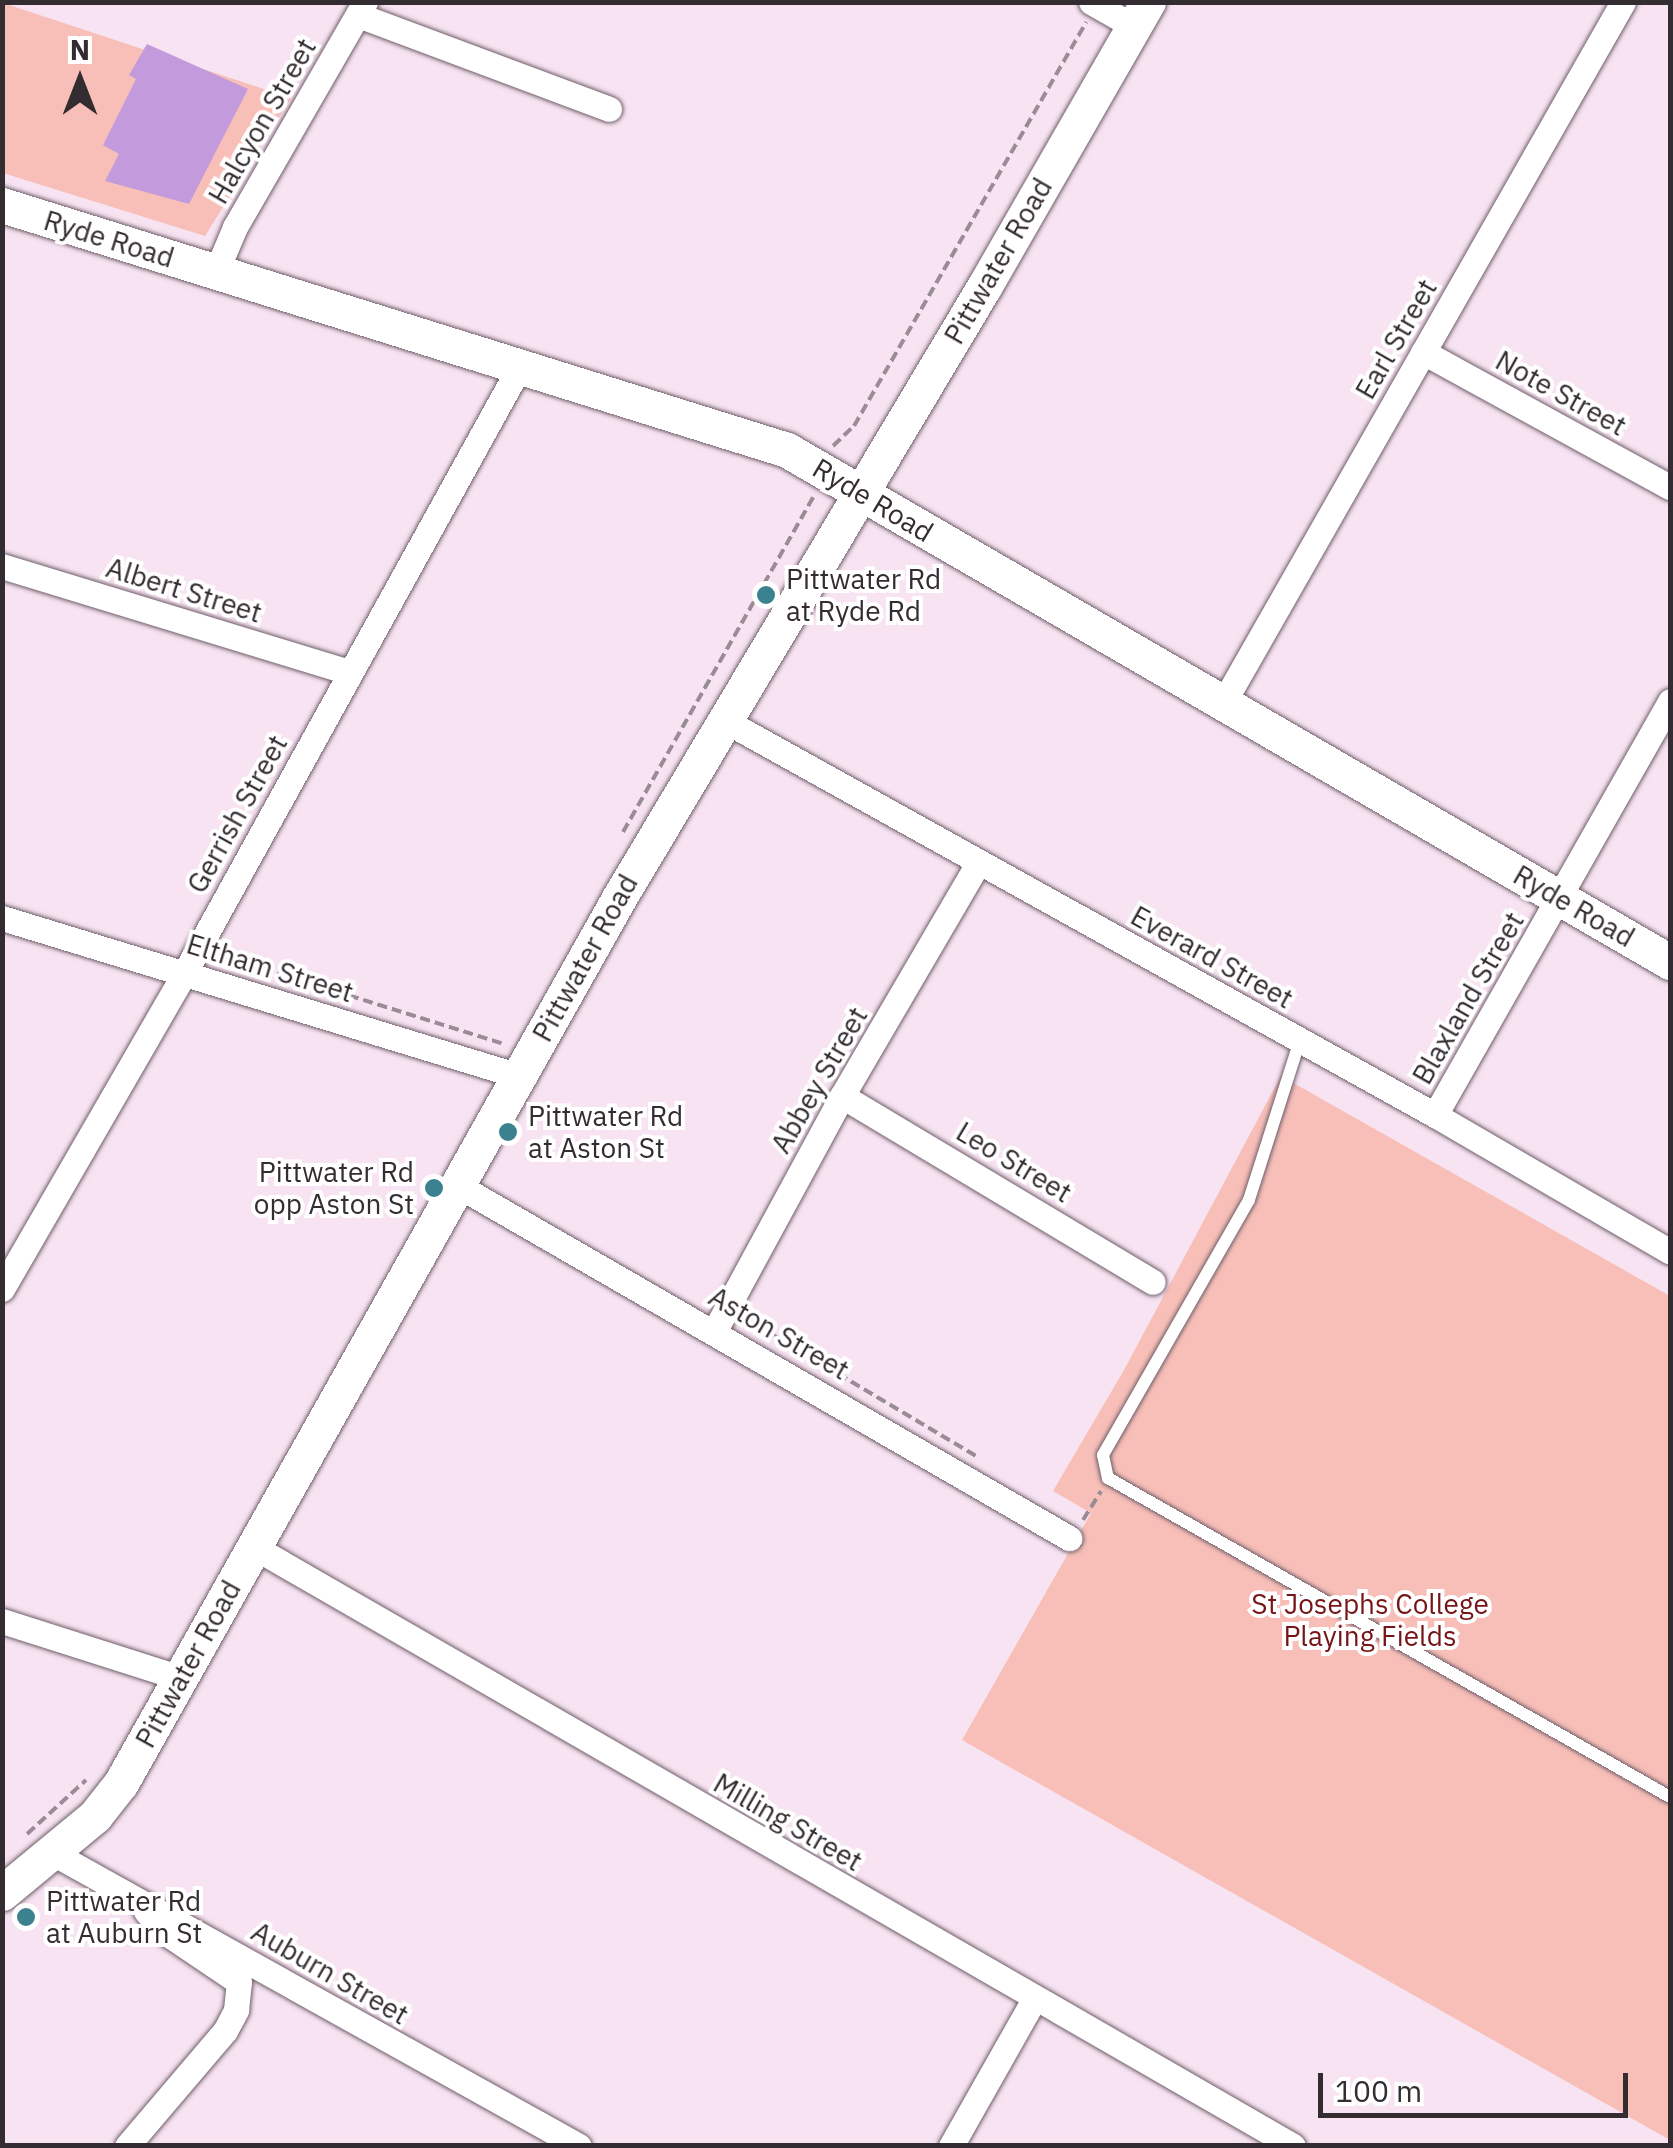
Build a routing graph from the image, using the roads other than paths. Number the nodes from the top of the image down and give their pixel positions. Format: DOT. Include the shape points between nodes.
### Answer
graph roads {
  1 [pos="1623,2"];
  2 [pos="1094,4"];
  3 [pos="361,9"];
  4 [pos="1141,15"];
  5 [pos="609,109"];
  6 [pos="2,205"];
  7 [pos="216,272"];
  8 [pos="1423,352"];
  9 [pos="520,366"];
  10 [pos="1670,487"];
  11 [pos="862,492"];
  12 [pos="2,566"];
  13 [pos="349,672"];
  14 [pos="1670,702"];
  15 [pos="1222,705"];
  16 [pos="722,719"];
  17 [pos="979,862"];
  18 [pos="1561,898"];
  19 [pos="2,918"];
  20 [pos="1670,962"];
  21 [pos="184,974"];
  22 [pos="1300,1040"];
  23 [pos="508,1056"];
  24 [pos="842,1096"];
  25 [pos="1435,1114"];
  26 [pos="457,1184"];
  27 [pos="1670,1252"];
  28 [pos="5,1280"];
  29 [pos="1153,1282"];
  30 [pos="721,1318"];
  31 [pos="1069,1538"];
  32 [pos="254,1547"];
  33 [pos="2,1621"];
  34 [pos="181,1678"];
  35 [pos="1670,1797"];
  36 [pos="35,1846"];
  37 [pos="128,1892"];
  38 [pos="2,1893"];
  39 [pos="1034,1999"];
  40 [pos="126,2146"];
  41 [pos="579,2146"];
  42 [pos="950,2146"];
  43 [pos="1292,2146"];
  1 -- 8 [label="street, Earl Street"];
  2 -- 4 [label="street"];
  3 -- 5 [label="street"];
  3 -- 7 [label="street, Halcyon Street" via="235,227"];
  4 -- 11 [label="main road, Pittwater Road"];
  6 -- 7 [label="main road, Ryde Road"];
  7 -- 9 [label="main road, Ryde Road"];
  8 -- 10 [label="street, Note Street"];
  8 -- 15 [label="street, Earl Street"];
  9 -- 11 [label="main road, Ryde Road" via="787,450"];
  9 -- 13 [label="street, Gerrish Street"];
  11 -- 15 [label="main road, Ryde Road"];
  11 -- 16 [label="main road, Pittwater Road"];
  12 -- 13 [label="street, Albert Street"];
  13 -- 21 [label="street, Gerrish Street"];
  14 -- 18 [label="street, Blaxland Street"];
  15 -- 18 [label="main road, Ryde Road"];
  16 -- 17 [label="street, Everard Street"];
  16 -- 23 [label="main road, Pittwater Road"];
  17 -- 22 [label="street, Everard Street"];
  17 -- 24 [label="street, Abbey Street"];
  18 -- 20 [label="main road, Ryde Road"];
  18 -- 25 [label="street, Blaxland Street"];
  19 -- 21 [label="street, Eltham Street"];
  21 -- 23 [label="street, Eltham Street"];
  21 -- 28 [label="street, Gerrish Street"];
  22 -- 25 [label="street, Everard Street"];
  22 -- 35 [label="lane" via="1249,1200 1103,1455 1108,1478"];
  23 -- 26 [label="main road, Pittwater Road"];
  24 -- 29 [label="street, Leo Street"];
  24 -- 30 [label="street, Abbey Street"];
  25 -- 27 [label="street, Everard Street"];
  26 -- 30 [label="street, Aston Street"];
  26 -- 32 [label="main road, Pittwater Road"];
  30 -- 31 [label="street, Aston Street"];
  32 -- 34 [label="main road, Pittwater Road"];
  32 -- 39 [label="street, Milling Street"];
  33 -- 34 [label="street"];
  34 -- 36 [label="main road, Pittwater Road" via="110,1800"];
  36 -- 37 [label="street, Auburn Street"];
  36 -- 38 [label="main road, Pittwater Road"];
  37 -- 40 [label="street" via="169,1935 238,1982 236,2010 225,2031"];
  37 -- 41 [label="street, Auburn Street"];
  39 -- 42 [label="street"];
  39 -- 43 [label="street, Milling Street"];
}
